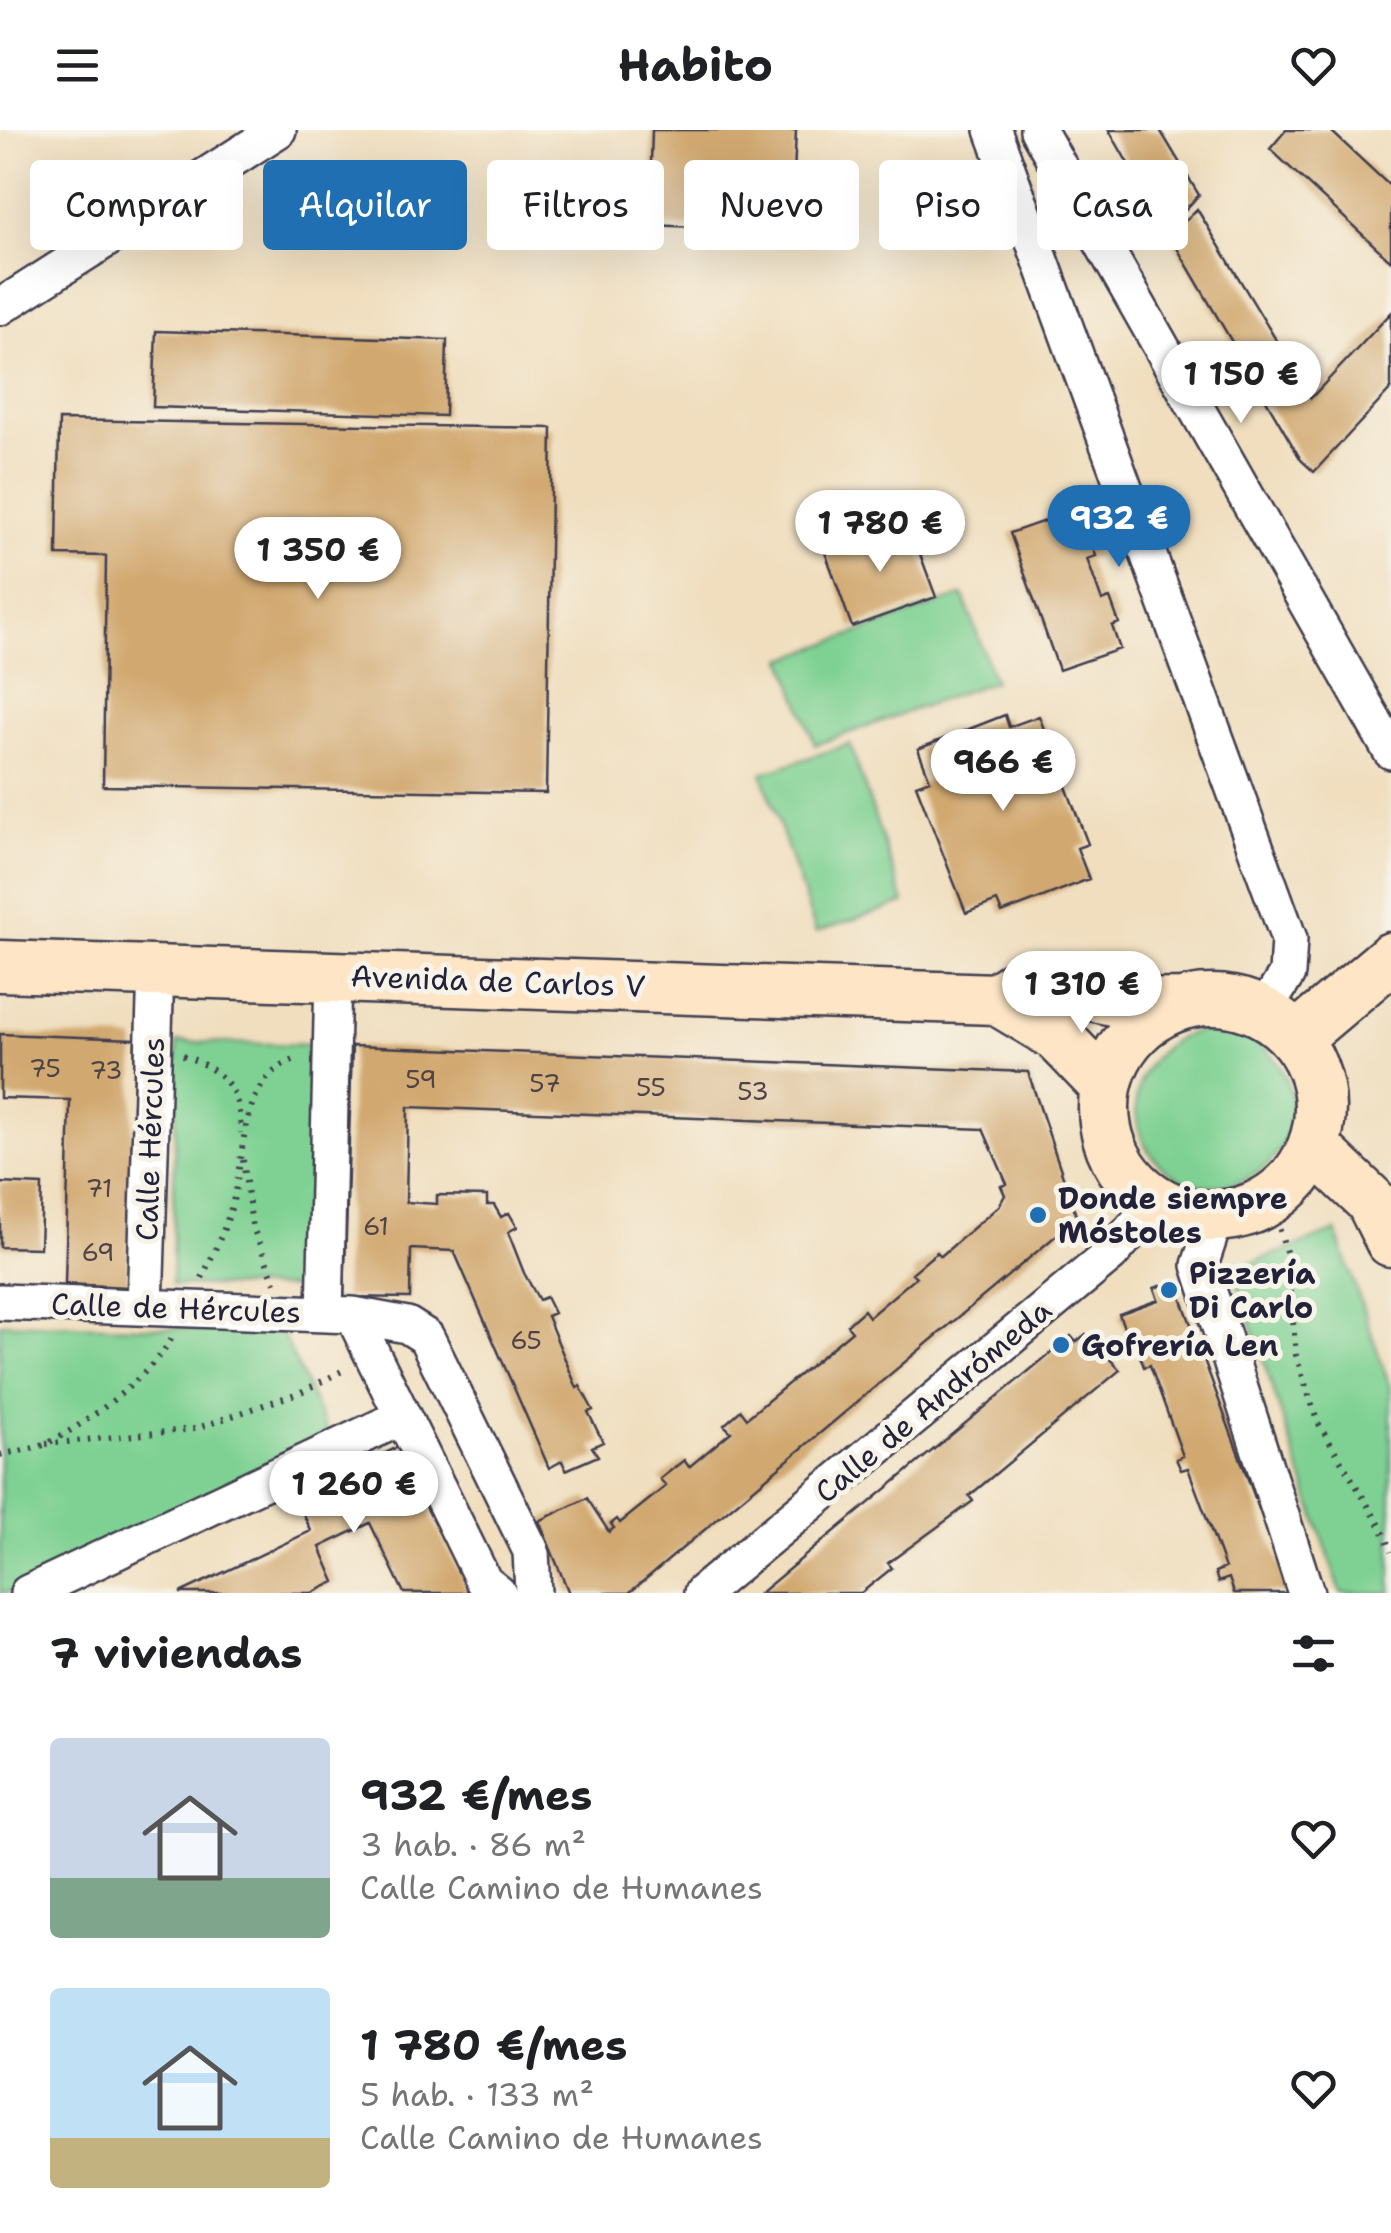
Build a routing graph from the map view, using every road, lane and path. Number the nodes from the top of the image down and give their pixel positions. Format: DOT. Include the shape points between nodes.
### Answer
graph roads {
  1 [pos="278,130"];
  2 [pos="993,130"];
  3 [pos="1038,130"];
  4 [pos="0,307"];
  5 [pos="1391,751"];
  6 [pos="1391,958"];
  7 [pos="0,966"];
  8 [pos="156,970"];
  9 [pos="333,976"];
  10 [pos="996,998"];
  11 [pos="1181,1004"];
  12 [pos="1279,1025"];
  13 [pos="153,1050"];
  14 [pos="331,1055"];
  15 [pos="1105,1086"];
  16 [pos="242,1144"];
  17 [pos="1314,1148"];
  18 [pos="1271,1200"];
  19 [pos="1156,1202"];
  20 [pos="1216,1217"];
  21 [pos="1391,1241"];
  22 [pos="0,1302"];
  23 [pos="145,1307"];
  24 [pos="189,1309"];
  25 [pos="287,1312"];
  26 [pos="339,1314"];
  27 [pos="372,1356"];
  28 [pos="402,1417"];
  29 [pos="44,1444"];
  30 [pos="0,1455"];
  31 [pos="1391,1552"];
  32 [pos="28,1593"];
  33 [pos="498,1593"];
  34 [pos="533,1593"];
  35 [pos="702,1593"];
  36 [pos="1306,1593"];
  1 -- 4 [label="street"];
  2 -- 12 [label="street" via="1289,938"];
  3 -- 5 [label="street"];
  6 -- 12 [label="street"];
  7 -- 8 [label="street, Avenida de Carlos V"];
  8 -- 9 [label="street, Avenida de Carlos V"];
  8 -- 13 [label="street, Calle Hércules"];
  9 -- 10 [label="street, Avenida de Carlos V"];
  9 -- 14 [label="street"];
  10 -- 11 [label="street, Avenida de Carlos V" via="1018,984 1042,984 1135,1006"];
  10 -- 15 [label="street, Avenida de Carlos V" via="1056,1035"];
  11 -- 12 [label="street" via="1236,1003"];
  11 -- 15 [label="street" via="1134,1033"];
  12 -- 17 [label="street" via="1310,1061 1319,1087"];
  13 -- 16 [label="path" via="215,1068 239,1098"];
  13 -- 23 [label="street, Calle Hércules"];
  14 -- 16 [label="path" via="282,1063 252,1099"];
  14 -- 26 [label="street"];
  15 -- 19 [label="street" via="1112,1152"];
  16 -- 24 [label="path" via="231,1208"];
  16 -- 25 [label="path" via="252,1225"];
  17 -- 18 [label="street" via="1297,1177"];
  17 -- 21 [label="street" via="1371,1200"];
  18 -- 20 [label="street"];
  18 -- 31 [label="path" via="1287,1255 1296,1354 1317,1422 1382,1526"];
  19 -- 20 [label="street"];
  19 -- 35 [label="street, Calle de Andrómeda" via="1111,1254"];
  20 -- 36 [label="street" via="1200,1265"];
  22 -- 23 [label="street, Calle de Hércules"];
  23 -- 24 [label="street, Calle de Hércules"];
  24 -- 25 [label="street, Calle de Hércules"];
  24 -- 29 [label="path" via="160,1358"];
  25 -- 26 [label="street, Calle de Hércules"];
  26 -- 27 [label="street"];
  26 -- 34 [label="street, Calle de Hércules" via="407,1325 426,1337 531,1551"];
  27 -- 28 [label="street"];
  27 -- 29 [label="path" via="301,1392 196,1429"];
  28 -- 32 [label="street"];
  28 -- 33 [label="street" via="484,1582"];
  29 -- 30 [label="path"];
}
